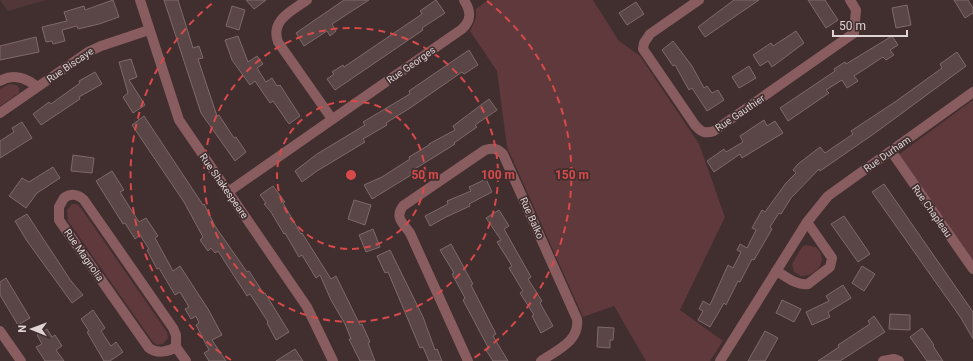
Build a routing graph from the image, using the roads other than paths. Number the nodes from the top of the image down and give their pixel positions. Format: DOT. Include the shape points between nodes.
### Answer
graph roads {
  1 [pos="140,0"];
  2 [pos="307,0"];
  3 [pos="464,0"];
  4 [pos="699,0"];
  5 [pos="850,0"];
  6 [pos="149,30"];
  7 [pos="0,81"];
  8 [pos="37,87"];
  9 [pos="973,92"];
  10 [pos="0,113"];
  11 [pos="332,119"];
  12 [pos="891,151"];
  13 [pos="228,192"];
  14 [pos="807,222"];
  15 [pos="973,269"];
  16 [pos="776,271"];
  17 [pos="2,338"];
  18 [pos="176,346"];
  19 [pos="20,361"];
  20 [pos="186,361"];
  21 [pos="333,361"];
  22 [pos="468,361"];
  23 [pos="541,361"];
  24 [pos="720,361"];
  25 [pos="883,361"];
  26 [pos="899,361"];
  1 -- 6 [label="street, Rue Shakespeare"];
  2 -- 11 [label="street" via="282,18 275,36"];
  3 -- 11 [label="street, Rue Georges" via="470,11 470,18 462,29"];
  4 -- 5 [label="street, Rue Gauthier" via="650,34 643,49 695,125 699,130 708,133 854,34 856,10"];
  6 -- 8 [label="street, Rue Biscaye" via="94,49"];
  6 -- 13 [label="street, Rue Shakespeare" via="179,120"];
  7 -- 8 [label="street, Rue Biscaye" via="18,77 32,82"];
  8 -- 10 [label="street, Rue Biscaye"];
  9 -- 12 [label="street, Rue Durham"];
  11 -- 13 [label="street, Rue Georges"];
  12 -- 14 [label="street, Rue Durham" via="834,191"];
  12 -- 15 [label="street, Rue Chapleau"];
  13 -- 21 [label="street, Rue Shakespeare" via="307,307"];
  14 -- 16 [label="street, Rue Durham"];
  14 -- 16 [label="street" via="832,258 830,267 804,285"];
  16 -- 24 [label="street, Rue Durham"];
  17 -- 19 [label="street"];
  18 -- 18 [label="street, Rue Magnolia" via="173,328 84,200 74,195 64,198 59,207 60,220 149,348 154,352 164,352"];
  18 -- 20 [label="street, Rue Magnolia"];
  22 -- 23 [label="street, Rue Balko" via="410,233 399,216 403,206 490,148 503,154 576,319 577,329 572,340"];
  25 -- 26 [label="street"];
}
